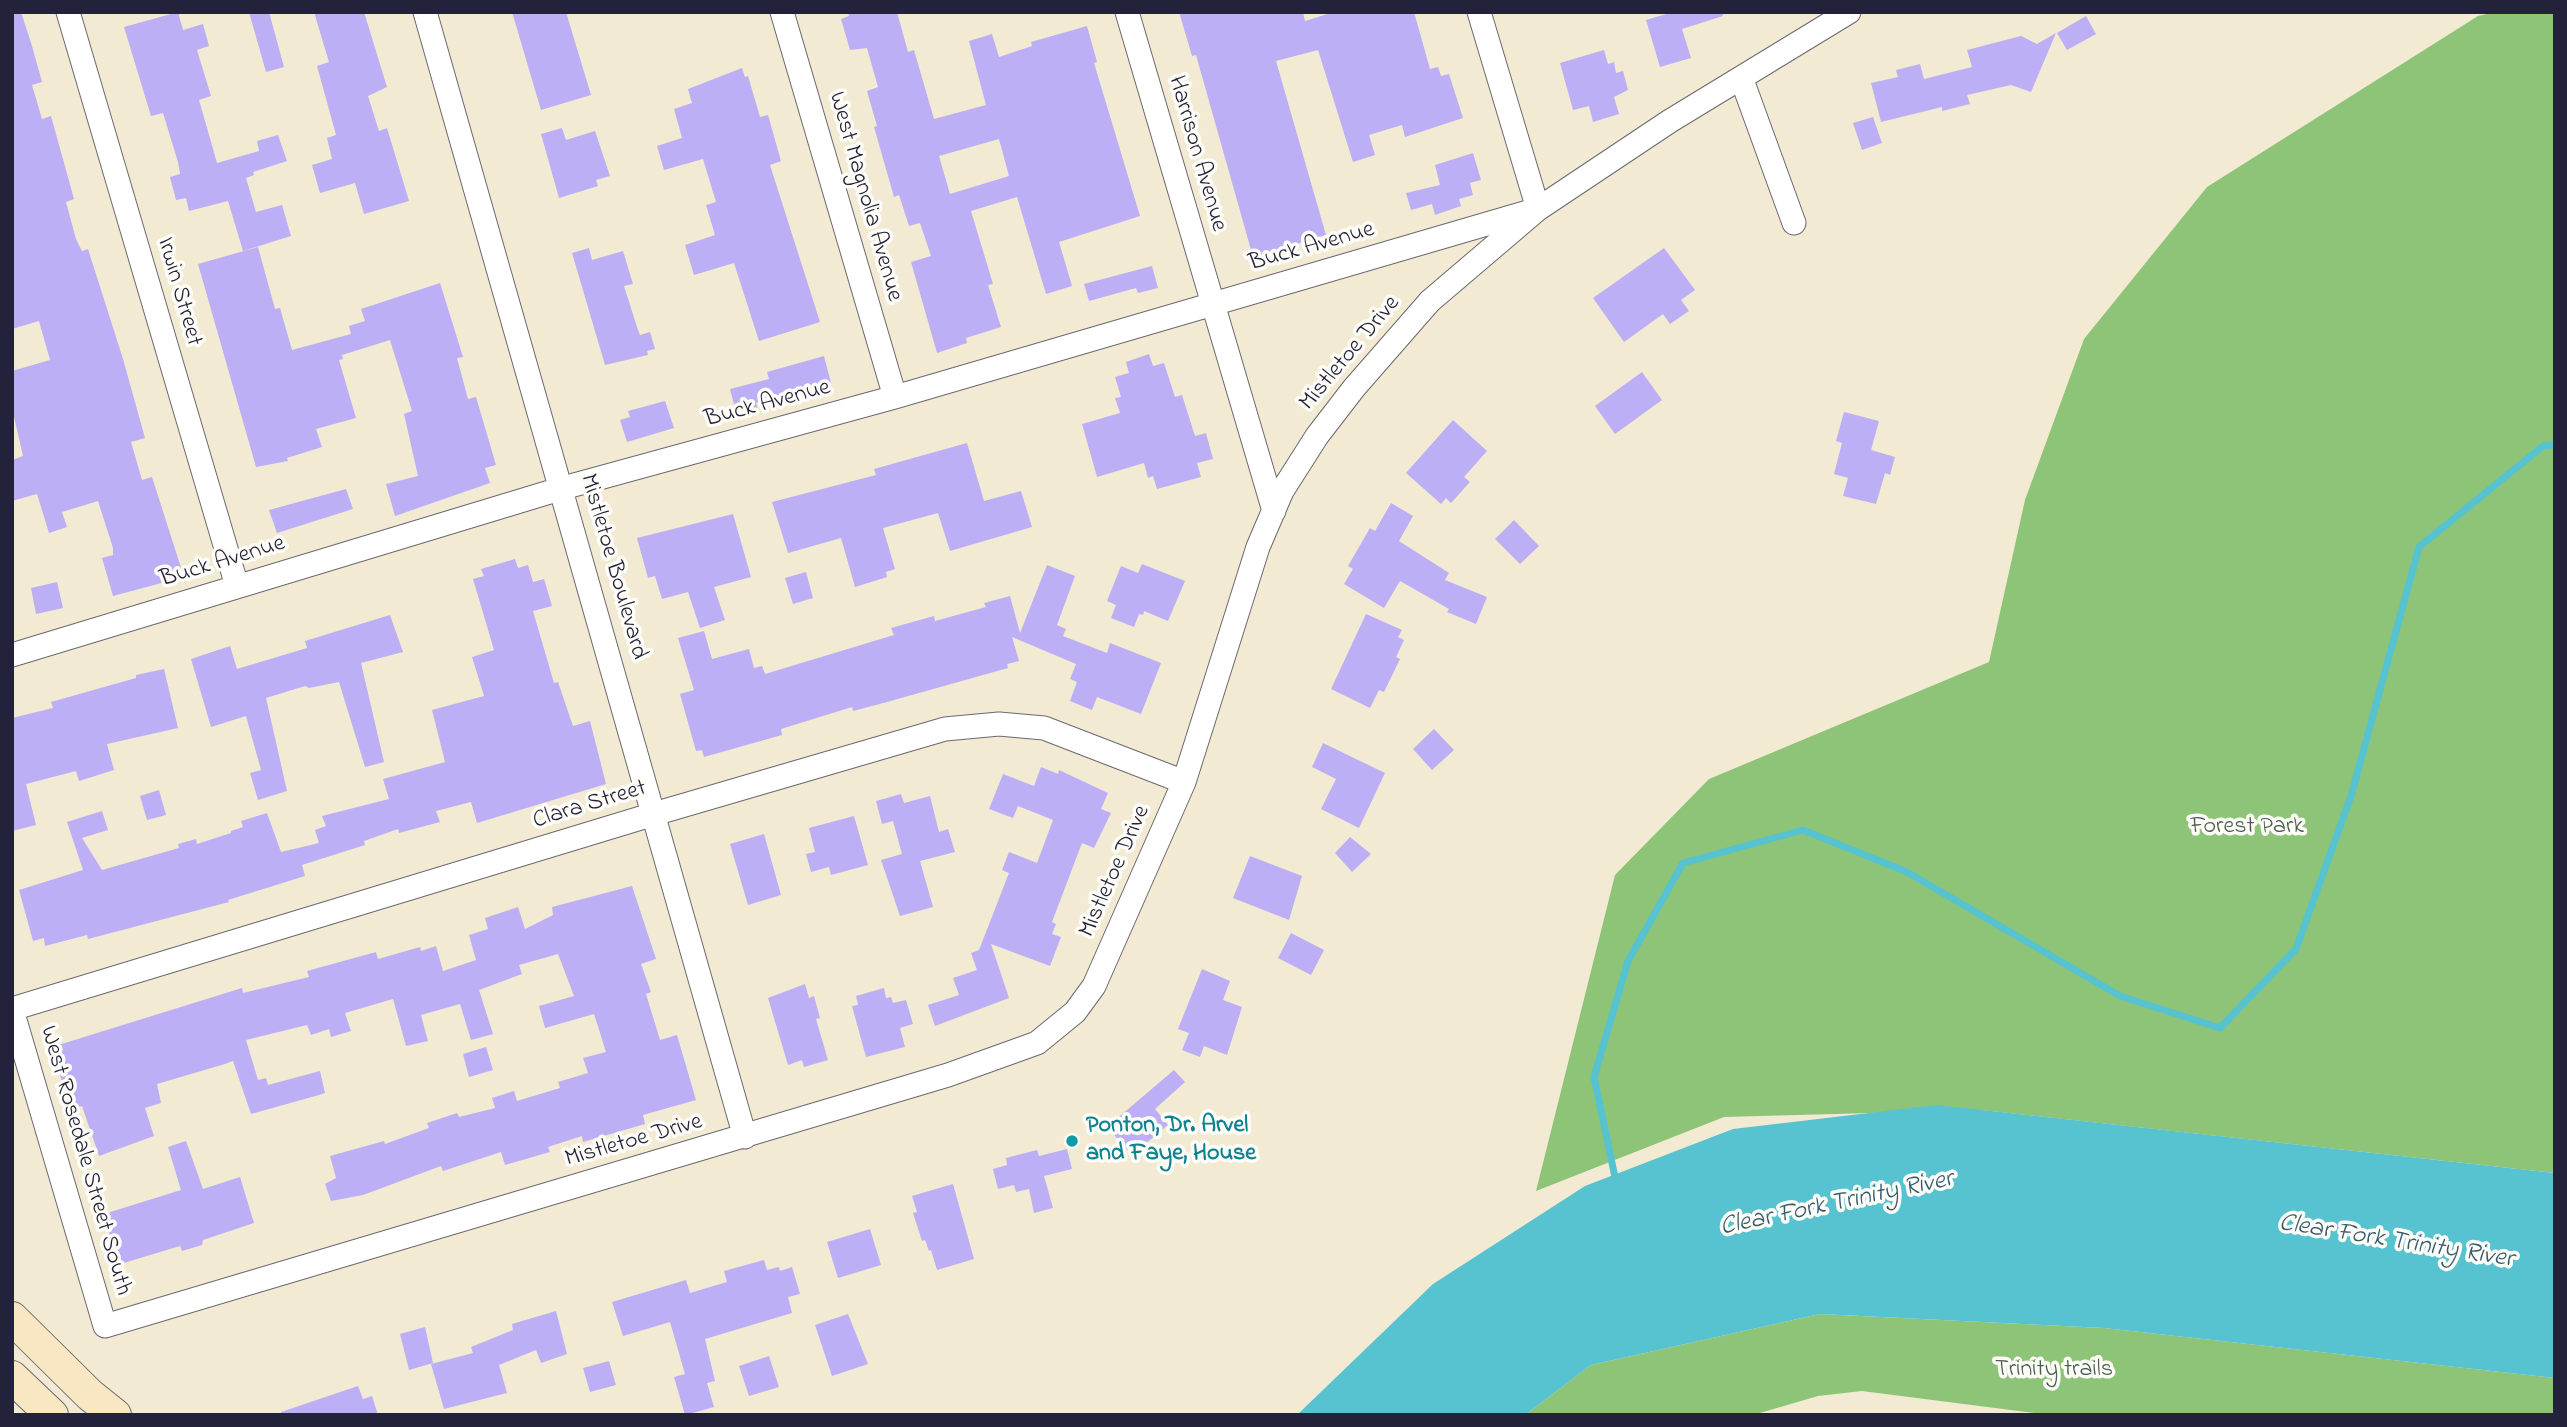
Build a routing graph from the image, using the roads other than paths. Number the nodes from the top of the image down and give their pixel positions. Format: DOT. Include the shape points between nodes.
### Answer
graph roads {
  1 [pos="68,12"];
  2 [pos="425,12"];
  3 [pos="782,12"];
  4 [pos="1127,12"];
  5 [pos="1479,12"];
  6 [pos="1849,12"];
  7 [pos="1742,80"];
  8 [pos="1538,209"];
  9 [pos="1794,223"];
  10 [pos="1213,304"];
  11 [pos="895,397"];
  12 [pos="563,488"];
  13 [pos="1274,511"];
  14 [pos="237,586"];
  15 [pos="12,655"];
  16 [pos="1184,782"];
  17 [pos="654,814"];
  18 [pos="12,1010"];
  19 [pos="746,1137"];
  20 [pos="12,1318"];
  21 [pos="105,1326"];
  22 [pos="12,1377"];
  23 [pos="52,1415"];
  24 [pos="115,1415"];
  1 -- 14 [label="street, Irwin Street"];
  2 -- 12 [label="street, Mistletoe Boulevard"];
  3 -- 11 [label="street, West Magnolia Avenue"];
  4 -- 10 [label="street, Harrison Avenue"];
  5 -- 8 [label="street"];
  6 -- 7 [label="street, Mistletoe Drive"];
  7 -- 8 [label="street, Mistletoe Drive" via="1670,121"];
  7 -- 9 [label="street"];
  8 -- 10 [label="street, Buck Avenue"];
  8 -- 13 [label="street, Mistletoe Drive" via="1430,301 1354,387 1317,436"];
  10 -- 11 [label="street, Buck Avenue"];
  10 -- 13 [label="street, Harrison Avenue"];
  11 -- 12 [label="street, Buck Avenue"];
  12 -- 14 [label="street, Buck Avenue"];
  12 -- 17 [label="street, Mistletoe Boulevard"];
  13 -- 16 [label="street, Mistletoe Drive" via="1258,547"];
  14 -- 15 [label="street, Buck Avenue"];
  16 -- 17 [label="street, Clara Street" via="1044,728 999,724 945,729"];
  16 -- 19 [label="street, Mistletoe Drive" via="1094,986 1056,1030 1037,1043 948,1075"];
  17 -- 18 [label="street, Clara Street"];
  17 -- 19 [label="street, Mistletoe Boulevard"];
  18 -- 21 [label="street, West Rosedale Street South"];
  19 -- 21 [label="street, Mistletoe Drive"];
  20 -- 24 [label="main road"];
  22 -- 23 [label="main road"];
}
